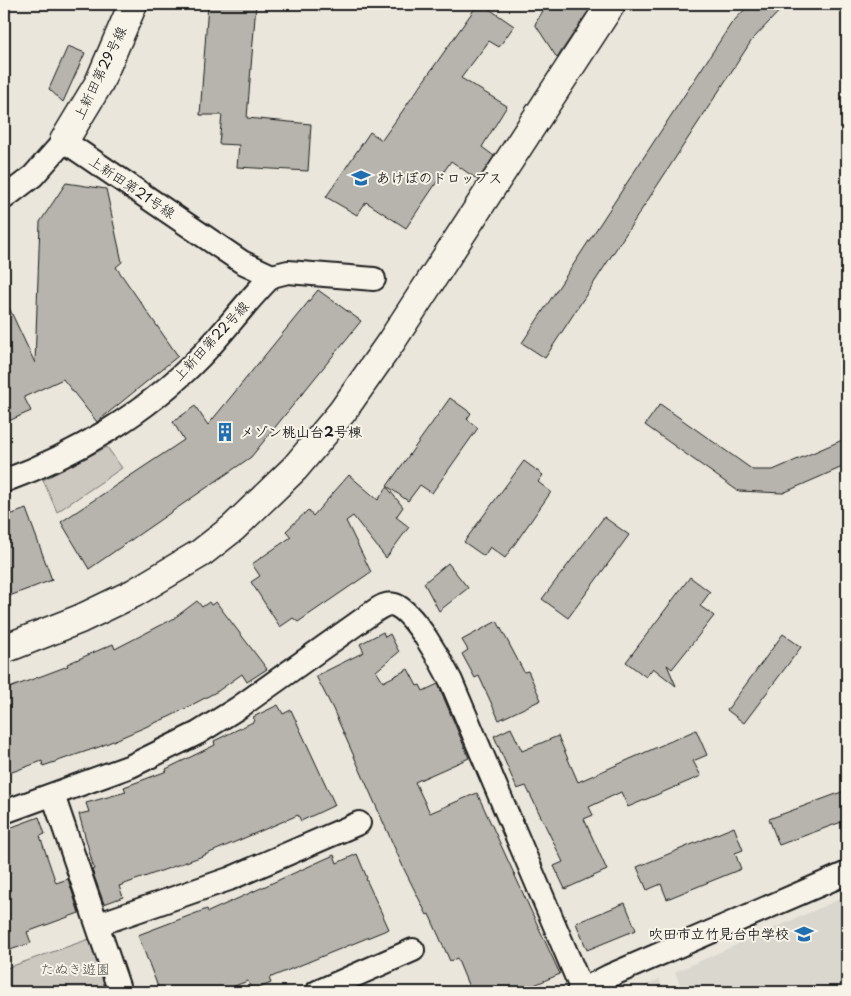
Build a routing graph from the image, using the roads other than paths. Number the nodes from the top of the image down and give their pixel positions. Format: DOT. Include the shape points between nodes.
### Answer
graph roads {
  1 [pos="133,4"];
  2 [pos="611,4"];
  3 [pos="64,141"];
  4 [pos="4,198"];
  5 [pos="272,276"];
  6 [pos="374,279"];
  7 [pos="4,478"];
  8 [pos="4,649"];
  9 [pos="53,795"];
  10 [pos="4,812"];
  11 [pos="359,823"];
  12 [pos="847,874"];
  13 [pos="99,924"];
  14 [pos="413,950"];
  15 [pos="580,991"];
  16 [pos="120,992"];
  17 [pos="317,992"];
  1 -- 3 [label="street, 上新田第29号線" via="99,83"];
  2 -- 8 [label="street" via="391,342 342,412 295,468 233,528 201,553 134,593 80,620"];
  3 -- 4 [label="street" via="33,176"];
  3 -- 5 [label="street, 上新田第21号線" via="242,262"];
  5 -- 6 [label="street" via="288,272"];
  5 -- 7 [label="street, 上新田第22号線" via="198,359 153,399 84,443"];
  9 -- 10 [label="street"];
  9 -- 13 [label="street"];
  9 -- 15 [label="street" via="131,766 198,733 373,612 386,605 396,606 427,640 451,681"];
  11 -- 13 [label="street" via="238,875"];
  12 -- 15 [label="street" via="644,960"];
  13 -- 16 [label="street"];
  14 -- 17 [label="street"];
}
